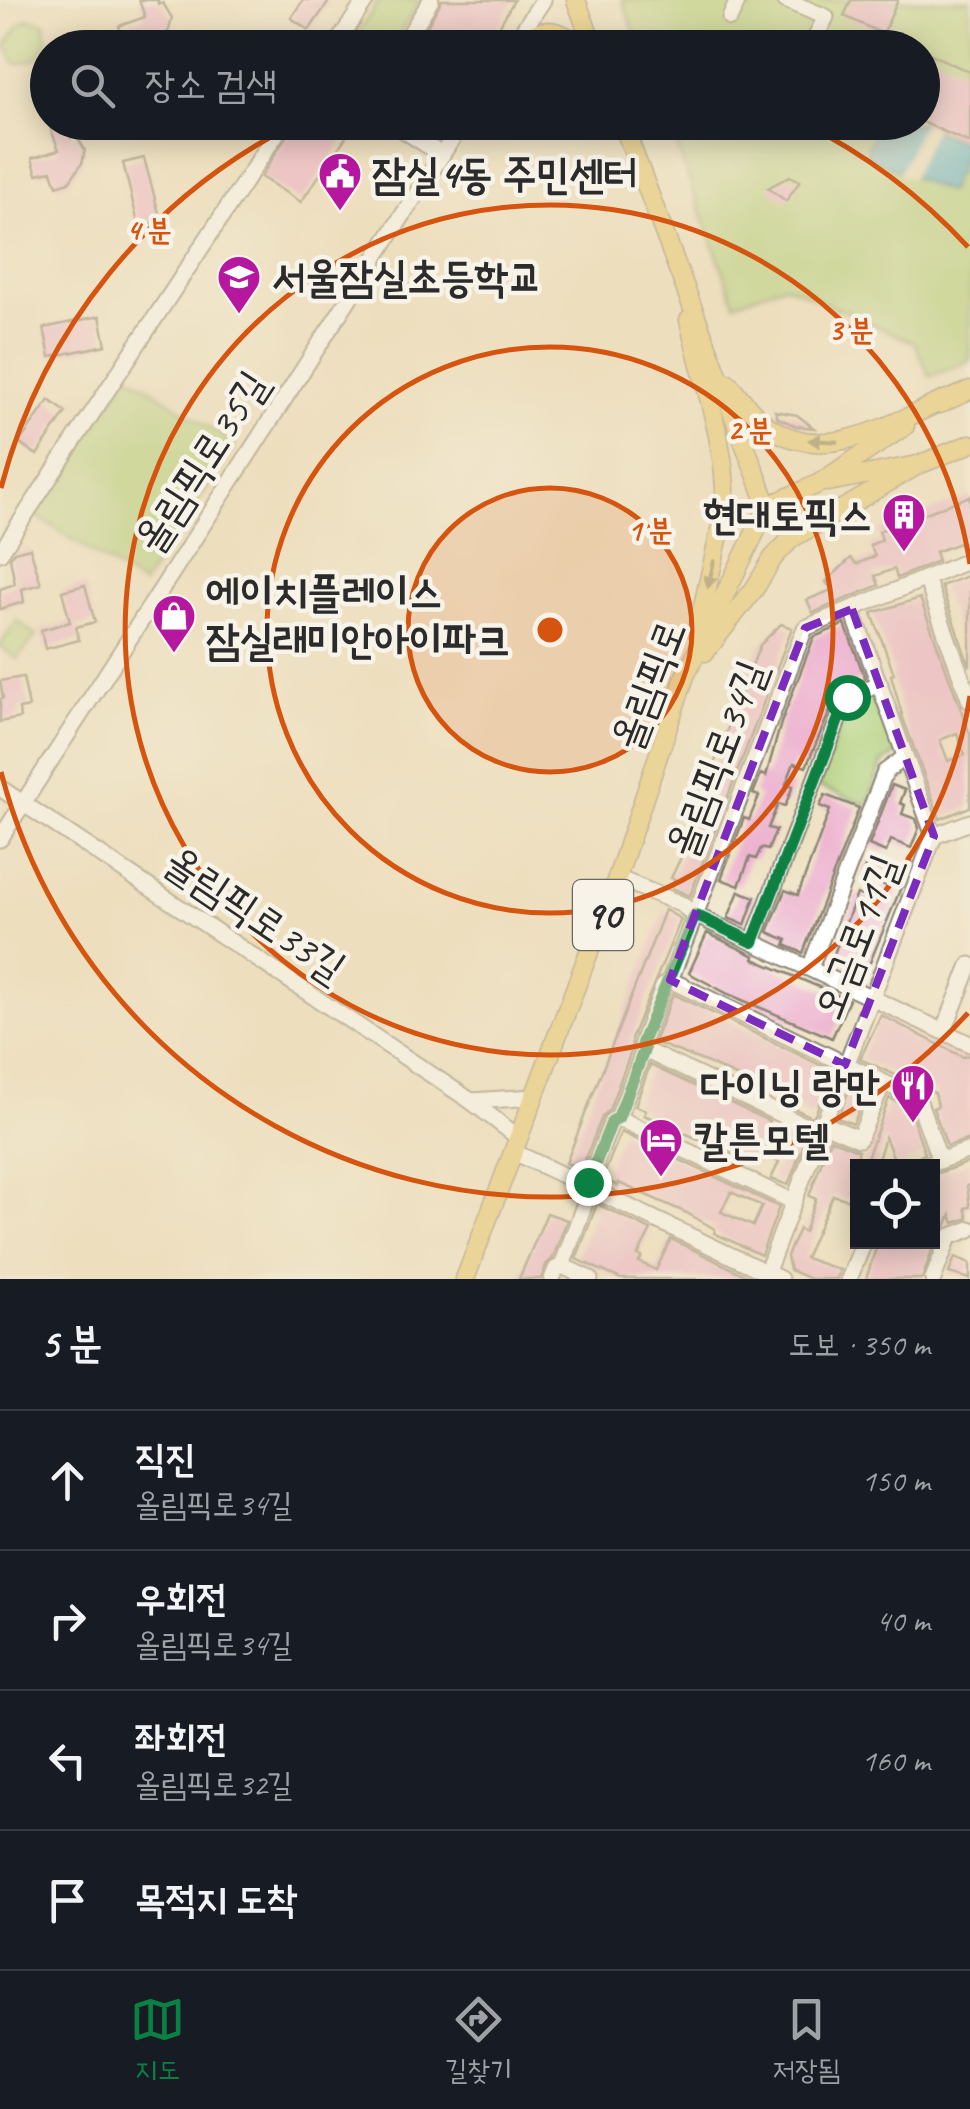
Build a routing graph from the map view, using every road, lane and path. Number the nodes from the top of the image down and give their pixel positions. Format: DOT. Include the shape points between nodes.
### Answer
graph roads {
  1 [pos="366,0"];
  2 [pos="431,0"];
  3 [pos="576,0"];
  4 [pos="738,0"];
  5 [pos="785,0"];
  6 [pos="538,4"];
  7 [pos="730,18"];
  8 [pos="346,30"];
  9 [pos="412,30"];
  10 [pos="523,30"];
  11 [pos="587,30"];
  12 [pos="819,30"];
  13 [pos="272,140"];
  14 [pos="419,140"];
  15 [pos="452,140"];
  16 [pos="629,140"];
  17 [pos="442,155"];
  18 [pos="678,273"];
  19 [pos="720,374"];
  20 [pos="970,390"];
  21 [pos="947,399"];
  22 [pos="968,449"];
  23 [pos="918,464"];
  24 [pos="818,484"];
  25 [pos="768,506"];
  26 [pos="0,553"];
  27 [pos="970,560"];
  28 [pos="926,578"];
  29 [pos="852,609"];
  30 [pos="686,676"];
  31 [pos="880,684"];
  32 [pos="970,701"];
  33 [pos="905,757"];
  34 [pos="0,788"];
  35 [pos="23,803"];
  36 [pos="970,822"];
  37 [pos="934,836"];
  38 [pos="0,839"];
  39 [pos="617,878"];
  40 [pos="695,915"];
  41 [pos="753,942"];
  42 [pos="970,965"];
  43 [pos="810,968"];
  44 [pos="670,980"];
  45 [pos="871,997"];
  46 [pos="944,1031"];
  47 [pos="970,1044"];
  48 [pos="644,1050"];
  49 [pos="845,1065"];
  50 [pos="882,1082"];
  51 [pos="535,1097"];
  52 [pos="471,1101"];
  53 [pos="618,1118"];
  54 [pos="820,1127"];
  55 [pos="517,1145"];
  56 [pos="970,1150"];
  57 [pos="940,1159"];
  58 [pos="940,1160"];
  59 [pos="590,1190"];
  60 [pos="792,1201"];
  61 [pos="970,1229"];
  62 [pos="861,1249"];
  63 [pos="557,1272"];
  64 [pos="770,1277"];
  65 [pos="465,1279"];
  66 [pos="590,1279"];
  67 [pos="850,1279"];
  68 [pos="933,1279"];
  1 -- 8 [label="street"];
  2 -- 9 [label="street"];
  3 -- 11 [label="main road"];
  4 -- 7 [label="street"];
  5 -- 12 [label="street" via="826,17"];
  6 -- 10 [label="street"];
  13 -- 26 [label="street"];
  14 -- 17 [label="street"];
  15 -- 17 [label="street, 올림픽로35길"];
  16 -- 18 [label="main road, 90"];
  17 -- 35 [label="street, 올림픽로35길"];
  18 -- 19 [label="main road, 90"];
  18 -- 30 [label="main road, 90, one-way" via="726,490"];
  21 -- 19 [label="main road, one-way" via="830,444 787,437 768,426"];
  19 -- 25 [label="main road, 90"];
  20 -- 21 [label="main road"];
  21 -- 24 [label="main road"];
  22 -- 23 [label="main road"];
  23 -- 24 [label="main road"];
  23 -- 30 [label="main road" via="792,539"];
  24 -- 25 [label="main road"];
  25 -- 30 [label="main road, 올림픽로 / 90"];
  27 -- 28 [label="street"];
  28 -- 29 [label="street"];
  28 -- 32 [label="street"];
  29 -- 31 [label="street, 오금로11길"];
  29 -- 40 [label="street, 올림픽로34길" via="805,628"];
  30 -- 39 [label="main road, 올림픽로 / 90"];
  31 -- 33 [label="street, 오금로11길"];
  31 -- 41 [label="street" via="847,697"];
  33 -- 37 [label="street, 오금로11길"];
  33 -- 43 [label="street" via="885,772"];
  34 -- 35 [label="street, 올림픽로33길"];
  35 -- 38 [label="street, 올림픽로35길"];
  35 -- 52 [label="street, 올림픽로33길"];
  36 -- 37 [label="street, 오금로11길"];
  37 -- 45 [label="street, 오금로11길"];
  39 -- 40 [label="street, 올림픽로34길"];
  39 -- 51 [label="main road, 올림픽로 / 90"];
  40 -- 41 [label="street, 올림픽로34길"];
  40 -- 44 [label="street"];
  41 -- 43 [label="street, 올림픽로34길"];
  42 -- 46 [label="street"];
  43 -- 45 [label="street, 올림픽로34길"];
  44 -- 48 [label="street"];
  44 -- 49 [label="street, 오금로11길"];
  45 -- 46 [label="street, 올림픽로34길"];
  45 -- 49 [label="street, 오금로11길"];
  46 -- 47 [label="street, 올림픽로34길"];
  48 -- 53 [label="street"];
  48 -- 54 [label="street"];
  49 -- 50 [label="street, 오금로11길"];
  49 -- 54 [label="street, 오금로11길"];
  50 -- 54 [label="street" via="858,1139"];
  50 -- 57 [label="street, 오금로11길" via="918,1099"];
  51 -- 52 [label="street"];
  51 -- 55 [label="main road, 올림픽로 / 90"];
  52 -- 55 [label="street, 올림픽로33길"];
  53 -- 59 [label="street"];
  53 -- 60 [label="street"];
  54 -- 60 [label="street, 오금로11길"];
  55 -- 59 [label="street, 올림픽로33길"];
  55 -- 65 [label="main road, 올림픽로 / 90"];
  56 -- 58 [label="street"];
  59 -- 63 [label="street"];
  59 -- 64 [label="street, 올림픽로33길"];
  60 -- 64 [label="street, 오금로11길"];
  61 -- 68 [label="street" via="949,1237"];
  62 -- 67 [label="street"];
  63 -- 66 [label="street"];
}
